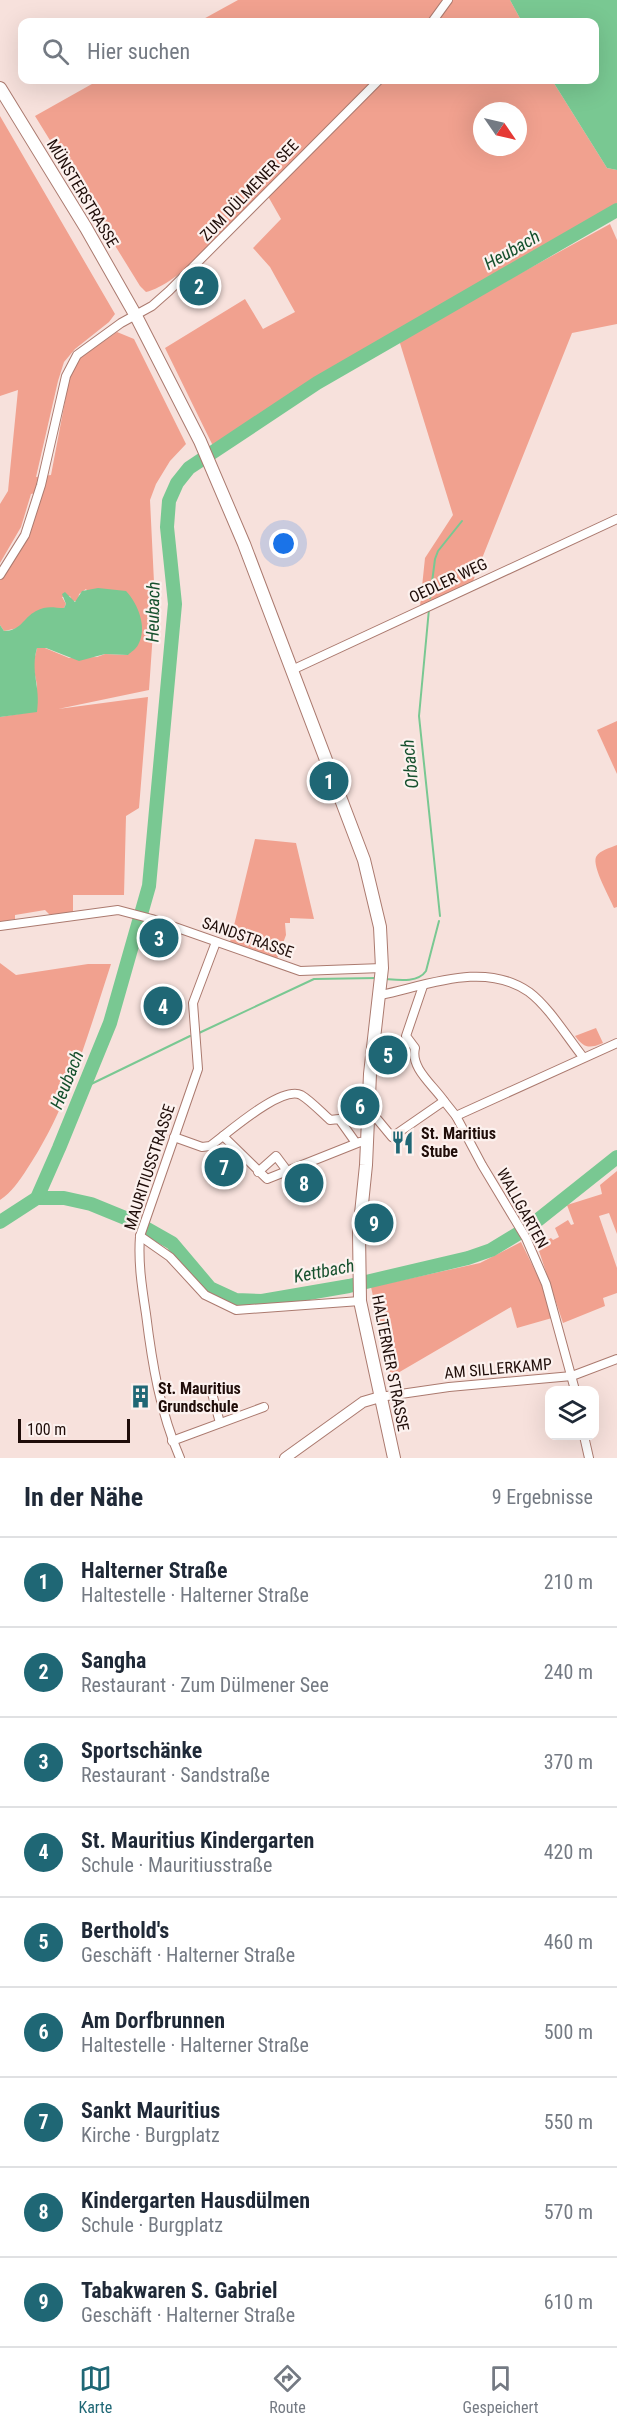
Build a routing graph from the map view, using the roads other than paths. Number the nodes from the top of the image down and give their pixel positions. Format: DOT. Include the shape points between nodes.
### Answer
graph roads {
  1 [pos="448,0"];
  2 [pos="435,18"];
  3 [pos="375,84"];
  4 [pos="0,88"];
  5 [pos="136,316"];
  6 [pos="617,519"];
  7 [pos="0,575"];
  8 [pos="292,670"];
  9 [pos="0,926"];
  10 [pos="216,942"];
  11 [pos="382,980"];
  12 [pos="423,986"];
  13 [pos="617,1043"];
  14 [pos="583,1057"];
  15 [pos="444,1101"];
  16 [pos="368,1108"];
  17 [pos="456,1116"];
  18 [pos="223,1136"];
  19 [pos="174,1137"];
  20 [pos="362,1142"];
  21 [pos="258,1172"];
  22 [pos="288,1172"];
  23 [pos="141,1234"];
  24 [pos="360,1297"];
  25 [pos="617,1359"];
  26 [pos="572,1376"];
  27 [pos="574,1386"];
  28 [pos="212,1394"];
  29 [pos="380,1397"];
  30 [pos="264,1407"];
  31 [pos="220,1423"];
  32 [pos="585,1440"];
  33 [pos="172,1441"];
  34 [pos="180,1458"];
  35 [pos="285,1458"];
  36 [pos="394,1458"];
  37 [pos="589,1458"];
  1 -- 2 [label="street"];
  3 -- 5 [label="street, ZUM DÜLMENER SEE" via="198,263 156,303"];
  4 -- 5 [label="main road, MÜNSTERSTRASSE"];
  5 -- 7 [label="street, ZUM DÜLMENER SEE" via="77,355 66,376 25,534"];
  5 -- 8 [label="main road, HALTERNER STRASSE" via="200,441"];
  6 -- 8 [label="street, OEDLER WEG"];
  8 -- 11 [label="main road, HALTERNER STRASSE" via="367,869 380,927"];
  9 -- 10 [label="street, SANDSTRASSE" via="118,910"];
  10 -- 11 [label="street, SANDSTRASSE" via="300,971"];
  10 -- 19 [label="street, MAURITIUSSTRASSE" via="194,1003 198,1069"];
  11 -- 12 [label="street"];
  11 -- 16 [label="main road, HALTERNER STRASSE"];
  12 -- 14 [label="street" via="467,976 513,984 539,1002"];
  12 -- 15 [label="street, WALLGARTEN" via="406,1036 415,1048 415,1064"];
  13 -- 14 [label="street"];
  14 -- 17 [label="street"];
  15 -- 16 [label="street" via="392,1137"];
  15 -- 17 [label="street, WALLGARTEN"];
  16 -- 20 [label="main road, HALTERNER STRASSE"];
  17 -- 26 [label="street, WALLGARTEN" via="526,1238 546,1284"];
  18 -- 19 [label="street" via="202,1147"];
  18 -- 20 [label="street" via="272,1100 291,1093 301,1095 330,1120 339,1119"];
  18 -- 21 [label="street"];
  19 -- 23 [label="street, MAURITIUSSTRASSE"];
  20 -- 22 [label="street"];
  20 -- 24 [label="main road, HALTERNER STRASSE"];
  21 -- 22 [label="street" via="267,1179"];
  21 -- 22 [label="street" via="276,1156"];
  23 -- 24 [label="street" via="170,1257 205,1295 236,1310"];
  23 -- 33 [label="street, MAURITIUSSTRASSE" via="139,1260 151,1360"];
  24 -- 29 [label="main road, HALTERNER STRASSE"];
  25 -- 26 [label="street, AM SILLERKAMP"];
  26 -- 27 [label="street, WALLGARTEN"];
  26 -- 29 [label="street, AM SILLERKAMP"];
  28 -- 31 [label="street"];
  29 -- 35 [label="street" via="363,1402"];
  29 -- 36 [label="main road, HALTERNER STRASSE"];
  30 -- 31 [label="street"];
  31 -- 33 [label="street"];
  32 -- 37 [label="street"];
  33 -- 34 [label="street, MAURITIUSSTRASSE"];
}
